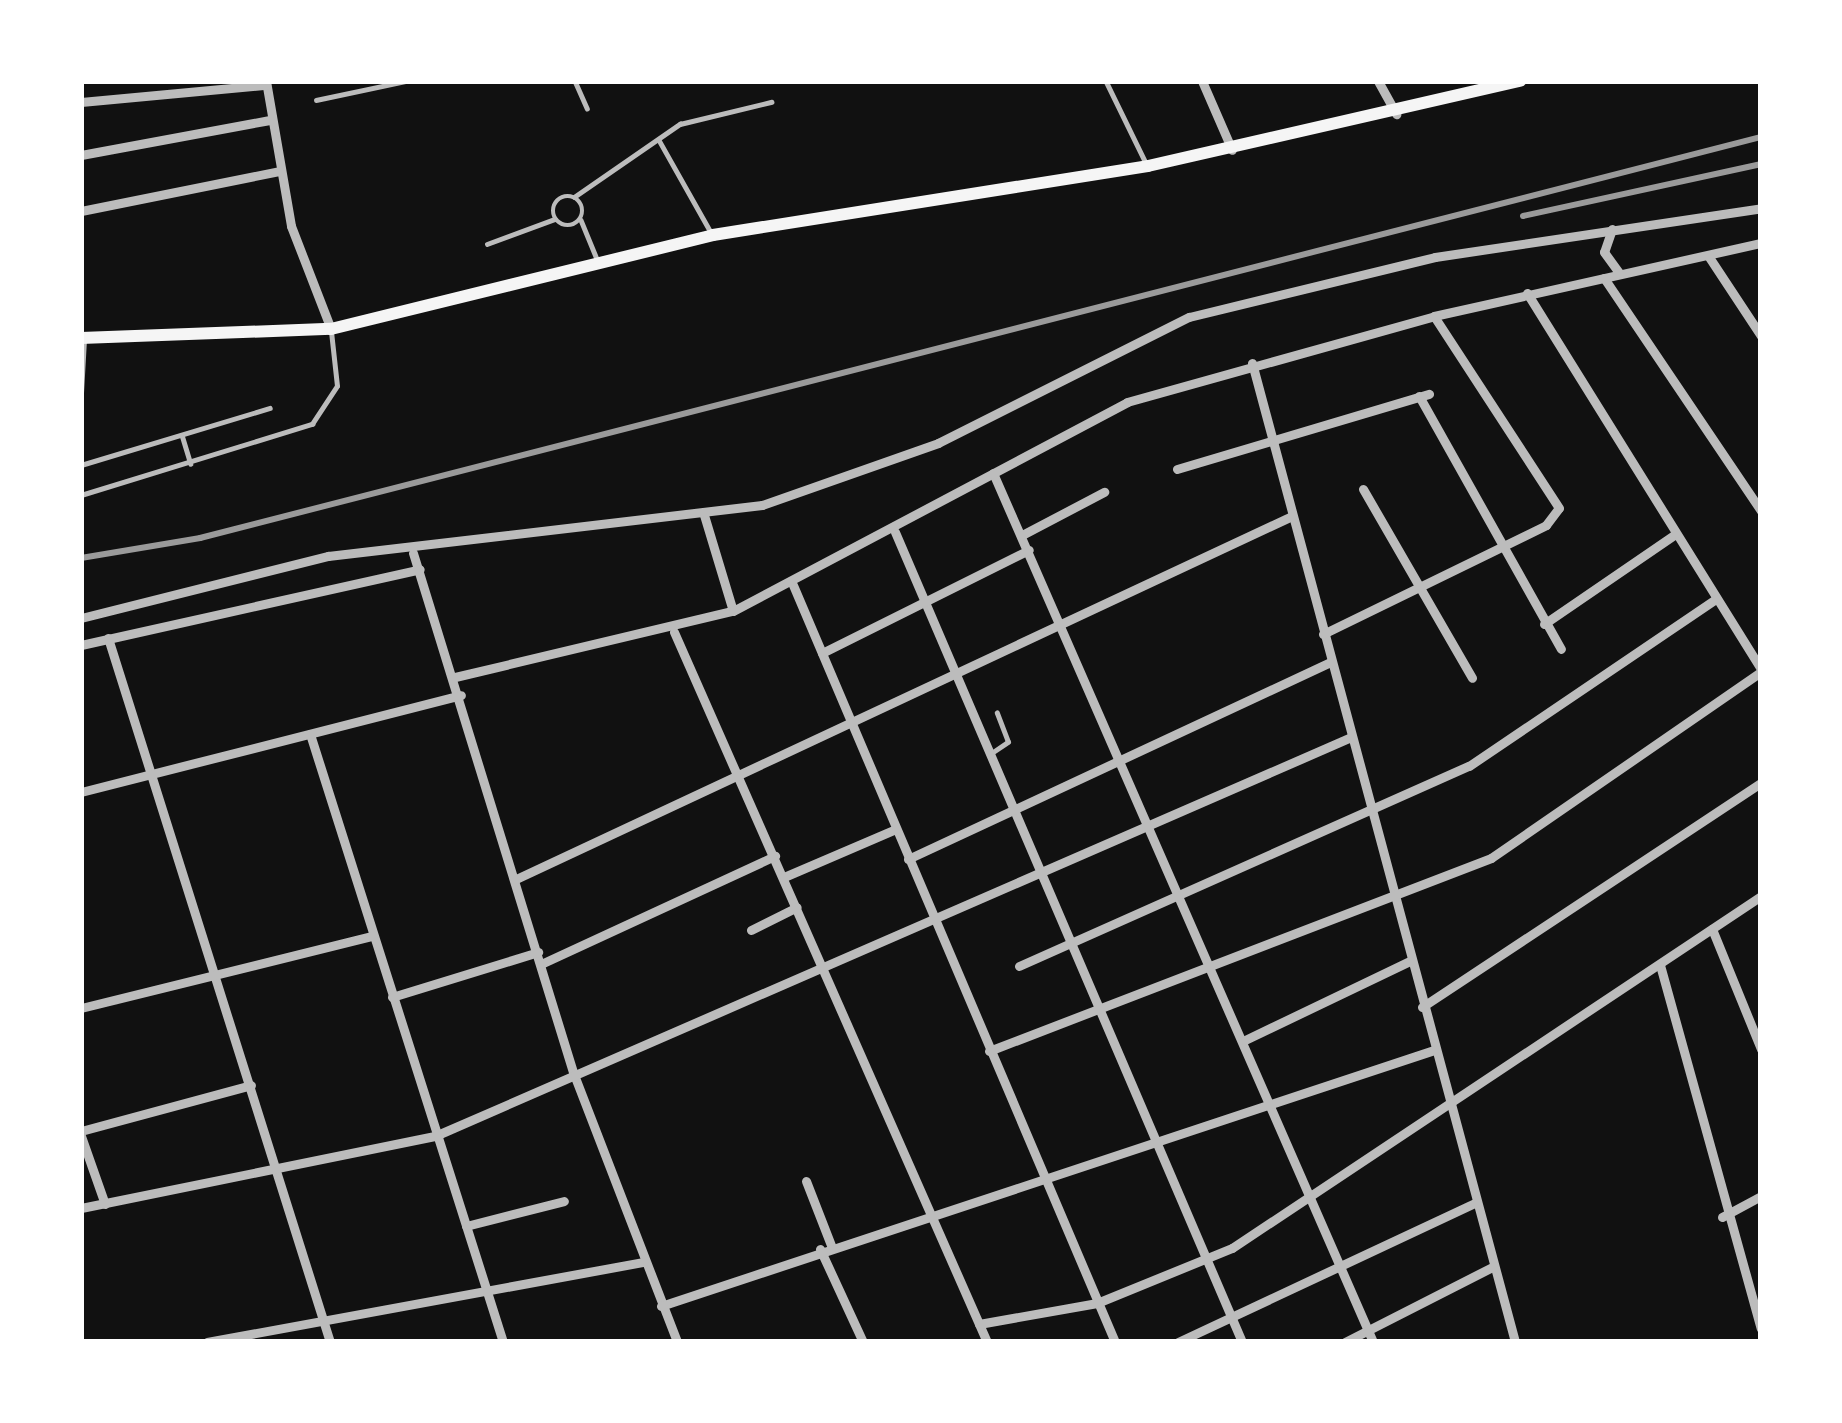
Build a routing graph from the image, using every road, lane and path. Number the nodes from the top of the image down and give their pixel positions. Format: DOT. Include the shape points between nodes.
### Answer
graph roads {
  1 [pos="406,81"];
  2 [pos="575,81"];
  3 [pos="1106,81"];
  4 [pos="1202,81"];
  5 [pos="1378,81"];
  6 [pos="1520,81"];
  7 [pos="266,83"];
  8 [pos="316,100"];
  9 [pos="81,102"];
  10 [pos="771,102"];
  11 [pos="587,108"];
  12 [pos="1396,114"];
  13 [pos="270,120"];
  14 [pos="659,140"];
  15 [pos="1232,149"];
  16 [pos="81,155"];
  17 [pos="1148,166"];
  18 [pos="279,171"];
  19 [pos="574,197"];
  20 [pos="1761,208"];
  21 [pos="81,211"];
  22 [pos="555,218"];
  23 [pos="580,220"];
  24 [pos="1612,229"];
  25 [pos="713,235"];
  26 [pos="1761,243"];
  27 [pos="487,244"];
  28 [pos="1709,257"];
  29 [pos="599,264"];
  30 [pos="1620,274"];
  31 [pos="1604,278"];
  32 [pos="1527,293"];
  33 [pos="1434,316"];
  34 [pos="331,329"];
  35 [pos="1761,336"];
  36 [pos="82,338"];
  37 [pos="1252,363"];
  38 [pos="81,393"];
  39 [pos="270,408"];
  40 [pos="182,434"];
  41 [pos="1272,435"];
  42 [pos="191,464"];
  43 [pos="81,465"];
  44 [pos="1177,469"];
  45 [pos="993,473"];
  46 [pos="1363,489"];
  47 [pos="1105,492"];
  48 [pos="81,495"];
  49 [pos="1761,512"];
  50 [pos="704,515"];
  51 [pos="1292,516"];
  52 [pos="895,532"];
  53 [pos="1022,535"];
  54 [pos="1674,535"];
  55 [pos="1500,548"];
  56 [pos="1029,550"];
  57 [pos="413,554"];
  58 [pos="419,569"];
  59 [pos="793,584"];
  60 [pos="1420,587"];
  61 [pos="1716,599"];
  62 [pos="928,602"];
  63 [pos="733,611"];
  64 [pos="81,618"];
  65 [pos="1063,623"];
  66 [pos="1544,624"];
  67 [pos="674,632"];
  68 [pos="1323,634"];
  69 [pos="108,638"];
  70 [pos="81,645"];
  71 [pos="1561,649"];
  72 [pos="822,653"];
  73 [pos="1331,662"];
  74 [pos="1761,671"];
  75 [pos="960,672"];
  76 [pos="455,677"];
  77 [pos="1472,678"];
  78 [pos="460,695"];
  79 [pos="997,713"];
  80 [pos="852,724"];
  81 [pos="310,734"];
  82 [pos="1349,738"];
  83 [pos="993,752"];
  84 [pos="1123,760"];
  85 [pos="155,773"];
  86 [pos="739,776"];
  87 [pos="1761,783"];
  88 [pos="81,792"];
  89 [pos="1017,810"];
  90 [pos="1369,812"];
  91 [pos="1151,826"];
  92 [pos="896,830"];
  93 [pos="775,856"];
  94 [pos="908,859"];
  95 [pos="1042,873"];
  96 [pos="784,877"];
  97 [pos="516,879"];
  98 [pos="1182,894"];
  99 [pos="1393,895"];
  100 [pos="1761,896"];
  101 [pos="797,907"];
  102 [pos="933,918"];
  103 [pos="752,929"];
  104 [pos="1712,929"];
  105 [pos="373,936"];
  106 [pos="1072,943"];
  107 [pos="539,958"];
  108 [pos="1410,961"];
  109 [pos="1213,962"];
  110 [pos="1019,965"];
  111 [pos="1660,965"];
  112 [pos="824,966"];
  113 [pos="218,977"];
  114 [pos="392,997"];
  115 [pos="1099,1007"];
  116 [pos="1422,1007"];
  117 [pos="81,1008"];
  118 [pos="1245,1040"];
  119 [pos="1761,1048"];
  120 [pos="1434,1050"];
  121 [pos="989,1051"];
  122 [pos="573,1072"];
  123 [pos="251,1085"];
  124 [pos="1272,1104"];
  125 [pos="1452,1107"];
  126 [pos="81,1134"];
  127 [pos="435,1136"];
  128 [pos="1156,1141"];
  129 [pos="278,1171"];
  130 [pos="806,1181"];
  131 [pos="1044,1182"];
  132 [pos="1312,1196"];
  133 [pos="1761,1196"];
  134 [pos="564,1201"];
  135 [pos="1477,1202"];
  136 [pos="105,1204"];
  137 [pos="81,1208"];
  138 [pos="930,1213"];
  139 [pos="1722,1216"];
  140 [pos="466,1226"];
  141 [pos="825,1247"];
  142 [pos="1207,1258"];
  143 [pos="644,1262"];
  144 [pos="1341,1266"];
  145 [pos="1494,1266"];
  146 [pos="489,1294"];
  147 [pos="1097,1303"];
  148 [pos="661,1306"];
  149 [pos="1231,1318"];
  150 [pos="1760,1320"];
  151 [pos="324,1323"];
  152 [pos="980,1324"];
  153 [pos="1368,1330"];
  154 [pos="222,1341"];
  155 [pos="207,1342"];
  156 [pos="330,1342"];
  157 [pos="503,1342"];
  158 [pos="677,1342"];
  159 [pos="863,1342"];
  160 [pos="987,1342"];
  161 [pos="1115,1342"];
  162 [pos="1178,1342"];
  163 [pos="1241,1342"];
  164 [pos="1345,1342"];
  165 [pos="1373,1342"];
  166 [pos="1515,1342"];
  1 -- 8 [label="lane"];
  2 -- 11 [label="lane"];
  3 -- 17 [label="lane"];
  4 -- 15 [label="street"];
  5 -- 12 [label="street"];
  6 -- 12 [label="main road"];
  7 -- 9 [label="street"];
  7 -- 13 [label="street"];
  10 -- 14 [label="lane" via="692,119"];
  12 -- 15 [label="main road"];
  13 -- 16 [label="street"];
  13 -- 18 [label="street"];
  14 -- 19 [label="lane"];
  14 -- 25 [label="lane"];
  15 -- 17 [label="main road"];
  17 -- 25 [label="main road"];
  18 -- 21 [label="street"];
  18 -- 34 [label="street"];
  19 -- 22 [label="lane" via="557,201"];
  19 -- 23 [label="lane"];
  20 -- 24 [label="street"];
  22 -- 23 [label="lane"];
  22 -- 27 [label="lane"];
  23 -- 29 [label="lane"];
  24 -- 30 [label="street" via="1604,252"];
  24 -- 50 [label="street" via="1435,257 1189,317 938,443"];
  25 -- 29 [label="main road"];
  26 -- 28 [label="street"];
  28 -- 30 [label="street"];
  28 -- 35 [label="street"];
  29 -- 34 [label="main road"];
  30 -- 31 [label="street"];
  31 -- 32 [label="street"];
  31 -- 49 [label="street"];
  32 -- 33 [label="street"];
  32 -- 54 [label="street"];
  33 -- 37 [label="street"];
  33 -- 55 [label="street" via="1560,497 1546,525"];
  34 -- 36 [label="main road"];
  34 -- 42 [label="lane" via="337,386 320,418"];
  36 -- 38 [label="lane"];
  37 -- 41 [label="street"];
  37 -- 45 [label="street" via="1127,402"];
  39 -- 40 [label="lane"];
  40 -- 42 [label="lane"];
  40 -- 43 [label="lane"];
  41 -- 44 [label="street"];
  41 -- 51 [label="street"];
  41 -- 55 [label="street" via="1424,395"];
  42 -- 48 [label="lane"];
  45 -- 52 [label="street"];
  45 -- 53 [label="street"];
  46 -- 60 [label="street"];
  47 -- 53 [label="street"];
  50 -- 57 [label="street"];
  50 -- 63 [label="street"];
  51 -- 65 [label="street"];
  51 -- 68 [label="street"];
  52 -- 59 [label="street"];
  52 -- 62 [label="street"];
  53 -- 56 [label="street"];
  54 -- 61 [label="street"];
  54 -- 66 [label="street"];
  55 -- 60 [label="street"];
  55 -- 66 [label="street"];
  56 -- 62 [label="street"];
  56 -- 65 [label="street"];
  57 -- 58 [label="street"];
  57 -- 64 [label="street" via="328,556"];
  58 -- 69 [label="street"];
  58 -- 76 [label="street"];
  59 -- 63 [label="street"];
  59 -- 72 [label="street"];
  60 -- 68 [label="street"];
  60 -- 77 [label="street"];
  61 -- 74 [label="street"];
  61 -- 90 [label="street" via="1503,746"];
  62 -- 72 [label="street"];
  62 -- 75 [label="street"];
  63 -- 67 [label="street"];
  65 -- 75 [label="street"];
  65 -- 84 [label="street"];
  66 -- 71 [label="street"];
  67 -- 76 [label="street"];
  67 -- 86 [label="street"];
  68 -- 73 [label="street"];
  69 -- 70 [label="street"];
  69 -- 85 [label="street"];
  72 -- 80 [label="street"];
  73 -- 82 [label="street"];
  73 -- 84 [label="street"];
  74 -- 99 [label="street" via="1539,834"];
  75 -- 80 [label="street"];
  75 -- 83 [label="street"];
  76 -- 78 [label="street"];
  78 -- 81 [label="street"];
  78 -- 97 [label="street"];
  79 -- 83 [label="lane" via="1008,742"];
  80 -- 86 [label="street"];
  80 -- 92 [label="street"];
  81 -- 85 [label="street"];
  81 -- 105 [label="street"];
  82 -- 90 [label="street"];
  82 -- 91 [label="street"];
  83 -- 89 [label="street"];
  84 -- 89 [label="street"];
  84 -- 91 [label="street"];
  85 -- 88 [label="street"];
  85 -- 113 [label="street"];
  86 -- 93 [label="street"];
  86 -- 97 [label="street"];
  87 -- 116 [label="street"];
  89 -- 94 [label="street"];
  89 -- 95 [label="street"];
  90 -- 98 [label="street"];
  90 -- 99 [label="street"];
  91 -- 95 [label="street"];
  91 -- 98 [label="street"];
  92 -- 94 [label="street"];
  92 -- 96 [label="street"];
  93 -- 96 [label="street"];
  93 -- 107 [label="street"];
  94 -- 102 [label="street"];
  95 -- 102 [label="street"];
  95 -- 106 [label="street"];
  96 -- 101 [label="street"];
  97 -- 107 [label="street"];
  98 -- 106 [label="street"];
  98 -- 109 [label="street"];
  99 -- 108 [label="street"];
  99 -- 109 [label="street"];
  100 -- 104 [label="street"];
  101 -- 103 [label="street"];
  101 -- 112 [label="street"];
  102 -- 112 [label="street"];
  102 -- 121 [label="street"];
  104 -- 111 [label="street"];
  104 -- 119 [label="street"];
  105 -- 113 [label="street"];
  105 -- 114 [label="street"];
  106 -- 110 [label="street"];
  106 -- 115 [label="street"];
  107 -- 114 [label="street"];
  107 -- 122 [label="street"];
  108 -- 116 [label="street"];
  108 -- 118 [label="street"];
  109 -- 115 [label="street"];
  109 -- 118 [label="street"];
  111 -- 125 [label="street"];
  111 -- 139 [label="street"];
  112 -- 122 [label="street"];
  112 -- 138 [label="street"];
  113 -- 117 [label="street"];
  113 -- 123 [label="street"];
  114 -- 127 [label="street"];
  115 -- 121 [label="street"];
  115 -- 128 [label="street"];
  116 -- 120 [label="street"];
  118 -- 124 [label="street"];
  120 -- 124 [label="street"];
  120 -- 125 [label="street"];
  121 -- 131 [label="street"];
  122 -- 127 [label="street"];
  122 -- 143 [label="street"];
  123 -- 126 [label="street"];
  123 -- 129 [label="street"];
  124 -- 128 [label="street"];
  124 -- 132 [label="street"];
  125 -- 132 [label="street"];
  125 -- 135 [label="street"];
  126 -- 136 [label="street"];
  127 -- 129 [label="street"];
  127 -- 140 [label="street"];
  128 -- 131 [label="street"];
  128 -- 142 [label="street"];
  129 -- 136 [label="street"];
  129 -- 151 [label="street"];
  130 -- 141 [label="street"];
  131 -- 138 [label="street"];
  131 -- 147 [label="street"];
  132 -- 142 [label="street"];
  132 -- 144 [label="street"];
  133 -- 139 [label="street"];
  134 -- 140 [label="street"];
  135 -- 144 [label="street"];
  135 -- 145 [label="street"];
  136 -- 137 [label="street"];
  138 -- 141 [label="street"];
  138 -- 152 [label="street"];
  139 -- 150 [label="street"];
  140 -- 146 [label="street"];
  141 -- 148 [label="street"];
  141 -- 159 [label="street"];
  142 -- 147 [label="street"];
  142 -- 149 [label="street"];
  143 -- 146 [label="street"];
  143 -- 148 [label="street"];
  144 -- 149 [label="street"];
  144 -- 153 [label="street"];
  145 -- 153 [label="street"];
  145 -- 166 [label="street"];
  146 -- 151 [label="street"];
  146 -- 157 [label="street"];
  147 -- 152 [label="street"];
  147 -- 161 [label="street"];
  148 -- 158 [label="street"];
  149 -- 162 [label="street"];
  149 -- 163 [label="street"];
  151 -- 154 [label="street"];
  151 -- 156 [label="street"];
  152 -- 160 [label="street"];
  153 -- 164 [label="street"];
  153 -- 165 [label="street"];
  154 -- 155 [label="street"];
}
